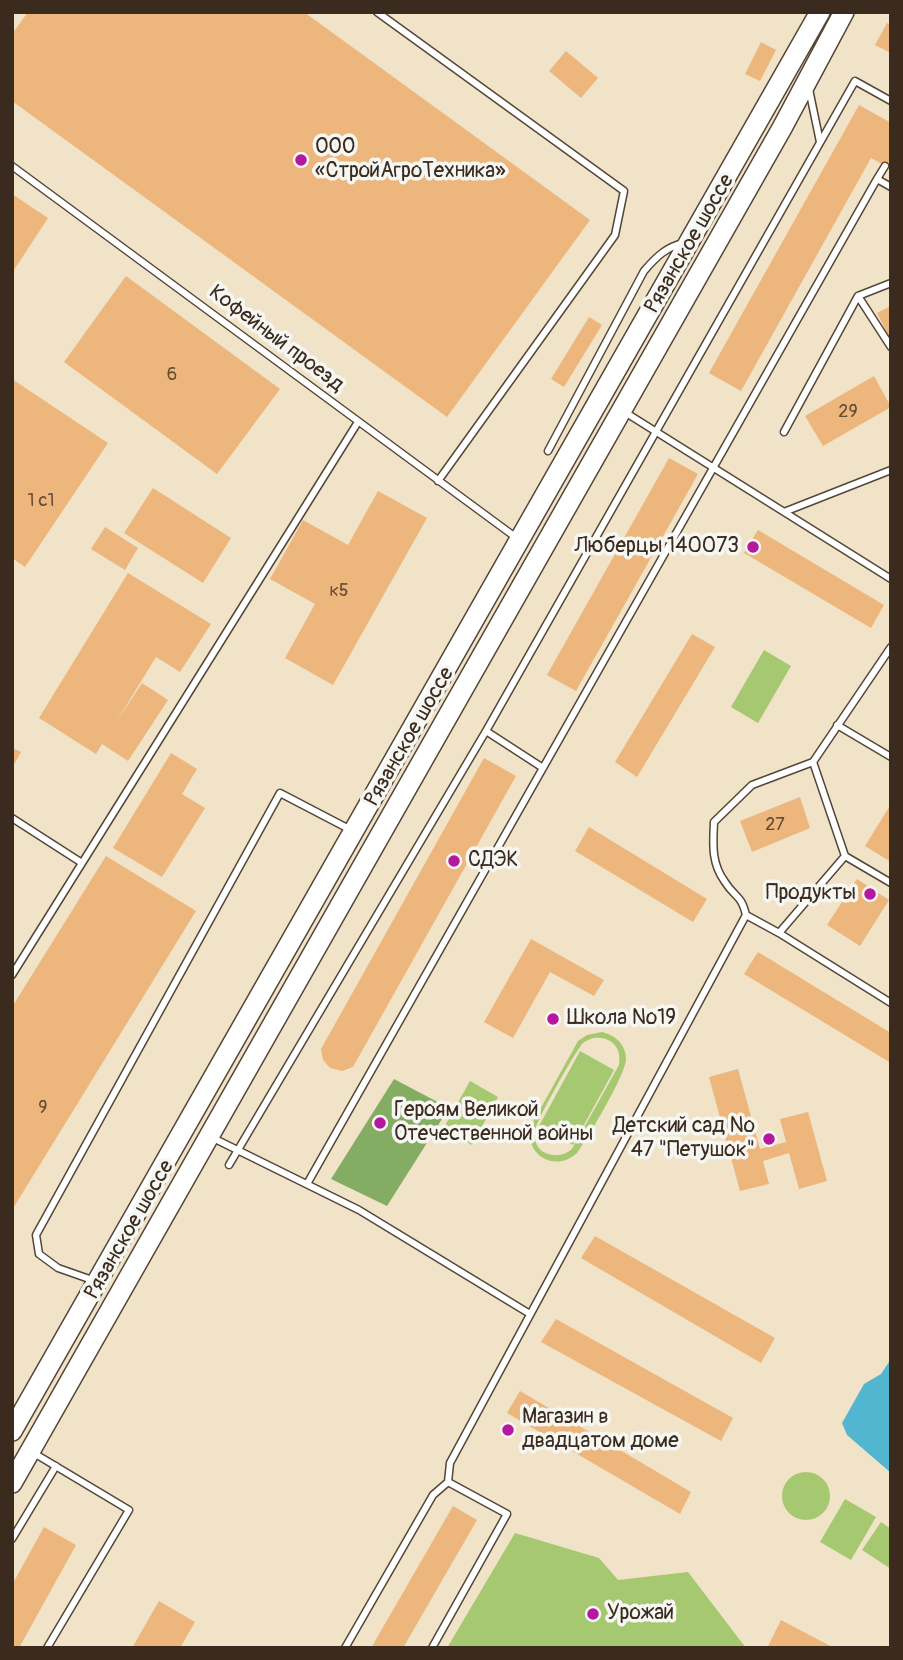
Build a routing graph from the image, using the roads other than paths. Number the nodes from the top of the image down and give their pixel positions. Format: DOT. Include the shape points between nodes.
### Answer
graph roads {
  1 [pos="377,12"];
  2 [pos="820,12"];
  3 [pos="844,12"];
  4 [pos="808,80"];
  5 [pos="891,101"];
  6 [pos="820,142"];
  7 [pos="12,166"];
  8 [pos="885,166"];
  9 [pos="877,179"];
  10 [pos="891,187"];
  11 [pos="690,241"];
  12 [pos="891,282"];
  13 [pos="858,296"];
  14 [pos="891,347"];
  15 [pos="621,410"];
  16 [pos="358,422"];
  17 [pos="656,432"];
  18 [pos="784,432"];
  19 [pos="548,451"];
  20 [pos="714,469"];
  21 [pos="891,470"];
  22 [pos="438,481"];
  23 [pos="784,512"];
  24 [pos="519,540"];
  25 [pos="891,579"];
  26 [pos="891,647"];
  27 [pos="837,726"];
  28 [pos="486,731"];
  29 [pos="891,757"];
  30 [pos="813,762"];
  31 [pos="543,768"];
  32 [pos="12,818"];
  33 [pos="353,832"];
  34 [pos="845,856"];
  35 [pos="82,863"];
  36 [pos="891,883"];
  37 [pos="746,915"];
  38 [pos="779,933"];
  39 [pos="12,975"];
  40 [pos="891,1003"];
  41 [pos="210,1136"];
  42 [pos="239,1150"];
  43 [pos="229,1166"];
  44 [pos="307,1184"];
  45 [pos="97,1282"];
  46 [pos="530,1314"];
  47 [pos="12,1431"];
  48 [pos="30,1451"];
  49 [pos="56,1466"];
  50 [pos="449,1482"];
  51 [pos="12,1483"];
  52 [pos="12,1539"];
  53 [pos="47,1648"];
  54 [pos="345,1648"];
  55 [pos="432,1648"];
  1 -- 22 [label="lane" via="624,191 615,235"];
  2 -- 11 [label="main road, Рязанское шоссе"];
  3 -- 4 [label="main road, Рязанское шоссе"];
  4 -- 6 [label="lane"];
  4 -- 15 [label="main road, Рязанское шоссе"];
  5 -- 6 [label="lane" via="855,81"];
  6 -- 17 [label="lane"];
  7 -- 16 [label="lane, Кофейный проезд"];
  8 -- 9 [label="lane"];
  9 -- 10 [label="lane"];
  9 -- 20 [label="lane"];
  11 -- 19 [label="lane" via="657,256 645,271"];
  11 -- 24 [label="main road, Рязанское шоссе"];
  12 -- 13 [label="lane"];
  13 -- 14 [label="lane"];
  13 -- 18 [label="lane"];
  15 -- 17 [label="lane"];
  15 -- 41 [label="main road, Рязанское шоссе"];
  16 -- 22 [label="lane, Кофейный проезд"];
  16 -- 35 [label="lane"];
  17 -- 20 [label="lane"];
  17 -- 28 [label="lane"];
  20 -- 23 [label="lane"];
  20 -- 31 [label="lane"];
  21 -- 23 [label="lane"];
  22 -- 24 [label="lane, Кофейный проезд"];
  23 -- 25 [label="lane"];
  24 -- 33 [label="main road, Рязанское шоссе"];
  26 -- 27 [label="lane"];
  27 -- 29 [label="lane"];
  27 -- 30 [label="lane"];
  28 -- 31 [label="lane"];
  28 -- 42 [label="lane"];
  30 -- 34 [label="lane"];
  30 -- 37 [label="lane" via="752,785 714,822 713,859 725,883 742,900"];
  31 -- 44 [label="lane"];
  32 -- 35 [label="lane"];
  33 -- 45 [label="main road, Рязанское шоссе"];
  33 -- 45 [label="lane" via="280,793 36,1235 39,1254 58,1268"];
  34 -- 36 [label="lane"];
  34 -- 38 [label="lane"];
  35 -- 39 [label="lane"];
  37 -- 38 [label="lane"];
  37 -- 46 [label="lane"];
  38 -- 40 [label="lane"];
  41 -- 42 [label="lane"];
  41 -- 48 [label="main road, Рязанское шоссе"];
  42 -- 43 [label="lane"];
  42 -- 44 [label="lane"];
  44 -- 46 [label="lane" via="359,1210"];
  45 -- 47 [label="main road, Рязанское шоссе"];
  46 -- 50 [label="lane" via="450,1463"];
  48 -- 49 [label="lane"];
  48 -- 51 [label="main road, Рязанское шоссе"];
  49 -- 52 [label="lane"];
  49 -- 53 [label="lane" via="129,1510"];
  50 -- 54 [label="lane" via="433,1495"];
  50 -- 55 [label="lane" via="507,1514"];
}
